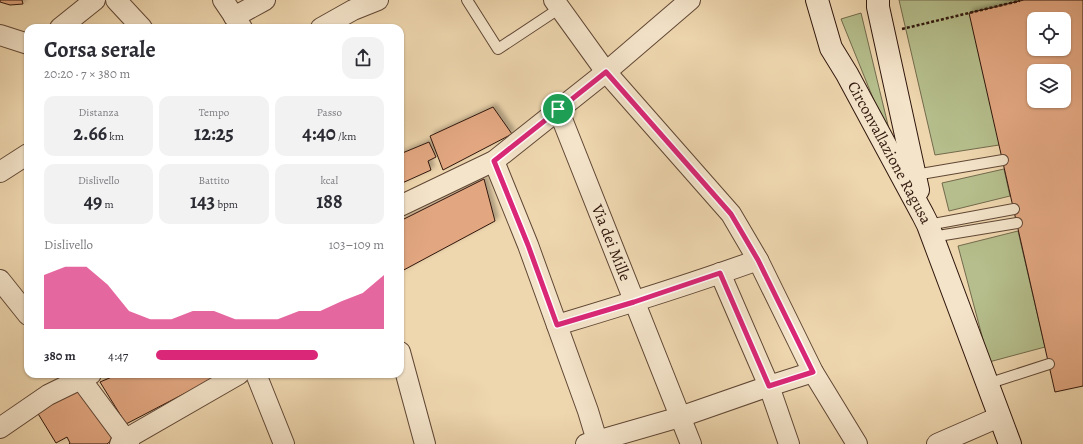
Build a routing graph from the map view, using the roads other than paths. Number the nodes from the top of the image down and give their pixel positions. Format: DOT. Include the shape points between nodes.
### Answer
graph roads {
  1 [pos="95,0"];
  2 [pos="116,0"];
  3 [pos="223,0"];
  4 [pos="265,0"];
  5 [pos="378,0"];
  6 [pos="467,0"];
  7 [pos="690,0"];
  8 [pos="817,0"];
  9 [pos="878,0"];
  10 [pos="557,4"];
  11 [pos="65,24"];
  12 [pos="138,24"];
  13 [pos="235,24"];
  14 [pos="328,24"];
  15 [pos="0,35"];
  16 [pos="24,43"];
  17 [pos="606,72"];
  18 [pos="558,109"];
  19 [pos="24,157"];
  20 [pos="1002,160"];
  21 [pos="494,161"];
  22 [pos="0,172"];
  23 [pos="915,175"];
  24 [pos="404,204"];
  25 [pos="1014,209"];
  26 [pos="1017,223"];
  27 [pos="927,226"];
  28 [pos="758,260"];
  29 [pos="720,273"];
  30 [pos="0,280"];
  31 [pos="6,300"];
  32 [pos="634,302"];
  33 [pos="24,312"];
  34 [pos="557,325"];
  35 [pos="1049,364"];
  36 [pos="404,367"];
  37 [pos="813,372"];
  38 [pos="79,378"];
  39 [pos="84,378"];
  40 [pos="232,378"];
  41 [pos="258,378"];
  42 [pos="986,384"];
  43 [pos="769,386"];
  44 [pos="680,417"];
  45 [pos="999,417"];
  46 [pos="0,428"];
  47 [pos="125,442"];
  48 [pos="594,443"];
  49 [pos="284,444"];
  50 [pos="425,444"];
  51 [pos="690,444"];
  52 [pos="789,444"];
  53 [pos="857,444"];
  54 [pos="937,444"];
  55 [pos="1010,444"];
  1 -- 11 [label="street"];
  2 -- 12 [label="street"];
  3 -- 13 [label="street"];
  4 -- 13 [label="street"];
  5 -- 14 [label="street"];
  6 -- 10 [label="lane" via="498,49"];
  7 -- 17 [label="street"];
  8 -- 27 [label="street, Circonvallazione Ragusa" via="831,48"];
  9 -- 23 [label="street, Circonvallazione Ragusa"];
  10 -- 17 [label="street"];
  15 -- 16 [label="street"];
  17 -- 18 [label="street"];
  17 -- 28 [label="street" via="731,214"];
  18 -- 21 [label="street"];
  18 -- 32 [label="street, Via dei Mille"];
  19 -- 22 [label="street"];
  20 -- 23 [label="lane"];
  21 -- 24 [label="street"];
  21 -- 34 [label="street"];
  23 -- 27 [label="street, Circonvallazione Ragusa"];
  25 -- 27 [label="lane"];
  26 -- 27 [label="lane"];
  27 -- 42 [label="street"];
  28 -- 29 [label="street"];
  28 -- 37 [label="street"];
  29 -- 32 [label="street"];
  29 -- 43 [label="street"];
  30 -- 31 [label="street"];
  31 -- 33 [label="street"];
  32 -- 34 [label="street"];
  32 -- 44 [label="street, Via dei Mille"];
  34 -- 48 [label="street"];
  35 -- 42 [label="lane"];
  36 -- 50 [label="street"];
  37 -- 43 [label="street"];
  37 -- 53 [label="street"];
  38 -- 46 [label="street" via="48,395"];
  39 -- 47 [label="street"];
  40 -- 47 [label="street"];
  41 -- 49 [label="street"];
  42 -- 45 [label="street"];
  43 -- 44 [label="street"];
  43 -- 52 [label="street"];
  44 -- 48 [label="street"];
  44 -- 51 [label="street, Via dei Mille"];
  45 -- 54 [label="street"];
  45 -- 55 [label="street"];
}
